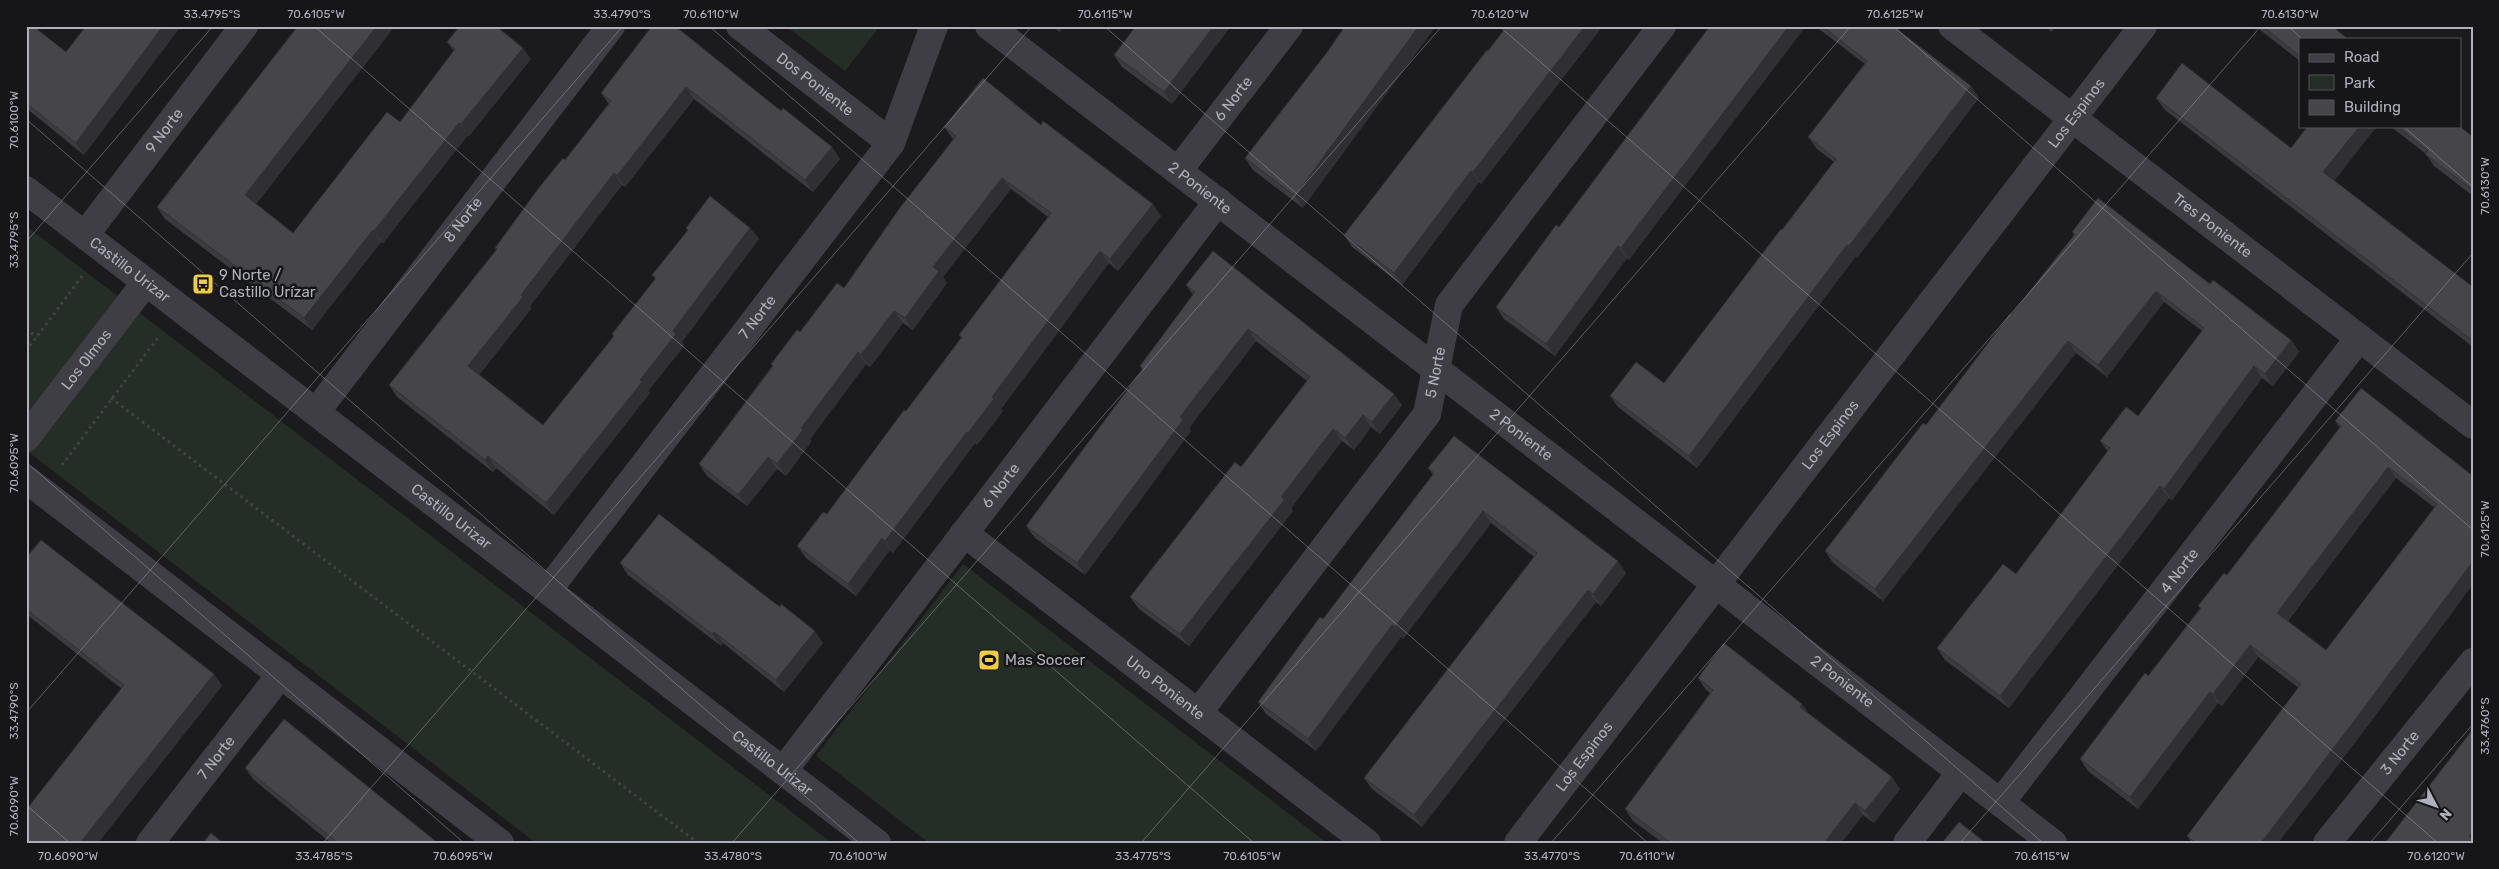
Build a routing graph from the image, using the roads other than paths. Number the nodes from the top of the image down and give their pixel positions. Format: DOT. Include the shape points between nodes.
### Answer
graph roads {
  1 [pos="244,26"];
  2 [pos="611,26"];
  3 [pos="740,26"];
  4 [pos="934,26"];
  5 [pos="989,26"];
  6 [pos="1289,26"];
  7 [pos="1662,26"];
  8 [pos="1952,26"];
  9 [pos="2143,26"];
  10 [pos="2072,119"];
  11 [pos="891,143"];
  12 [pos="1178,171"];
  13 [pos="26,190"];
  14 [pos="1218,201"];
  15 [pos="94,242"];
  16 [pos="146,282"];
  17 [pos="2359,338"];
  18 [pos="1436,369"];
  19 [pos="316,412"];
  20 [pos="2473,425"];
  21 [pos="26,438"];
  22 [pos="34,485"];
  23 [pos="964,533"];
  24 [pos="1716,584"];
  25 [pos="548,590"];
  26 [pos="2473,662"];
  27 [pos="281,674"];
  28 [pos="1198,714"];
  29 [pos="783,771"];
  30 [pos="1961,772"];
  31 [pos="2000,802"];
  32 [pos="150,843"];
  33 [pos="500,843"];
  34 [pos="877,843"];
  35 [pos="1366,843"];
  36 [pos="1518,843"];
  37 [pos="1907,843"];
  38 [pos="2053,843"];
  39 [pos="2327,843"];
  1 -- 15 [label="street, 9 Norte"];
  2 -- 19 [label="street, 8 Norte"];
  3 -- 11 [label="street, Dos Poniente"];
  4 -- 11 [label="street, 7 Norte"];
  5 -- 12 [label="street, 2 Poniente"];
  6 -- 12 [label="street, 6 Norte"];
  7 -- 18 [label="street, 5 Norte" via="1449,305"];
  8 -- 10 [label="street, Tres Poniente"];
  9 -- 10 [label="street, Los Espinos"];
  10 -- 17 [label="street, Tres Poniente"];
  10 -- 24 [label="street, Los Espinos"];
  11 -- 25 [label="street, 7 Norte"];
  12 -- 14 [label="street, 2 Poniente"];
  13 -- 15 [label="street, Castillo Urizar"];
  14 -- 18 [label="street, 2 Poniente"];
  14 -- 23 [label="street, 6 Norte"];
  15 -- 16 [label="street, Castillo Urizar"];
  16 -- 19 [label="street, Castillo Urizar"];
  16 -- 21 [label="street, Los Olmos"];
  17 -- 20 [label="street, Tres Poniente"];
  17 -- 31 [label="street, 4 Norte"];
  18 -- 24 [label="street, 2 Poniente"];
  18 -- 28 [label="street, 5 Norte" via="1427,414"];
  19 -- 25 [label="street, Castillo Urizar"];
  22 -- 27 [label="street"];
  23 -- 28 [label="street, Uno Poniente"];
  23 -- 29 [label="street, 6 Norte"];
  24 -- 30 [label="street, 2 Poniente"];
  24 -- 36 [label="street, Los Espinos"];
  25 -- 29 [label="street, Castillo Urizar"];
  26 -- 39 [label="street, 3 Norte"];
  27 -- 32 [label="street, 7 Norte"];
  27 -- 33 [label="street"];
  28 -- 35 [label="street, Uno Poniente"];
  29 -- 34 [label="street, Castillo Urizar"];
  30 -- 31 [label="street, 2 Poniente"];
  30 -- 37 [label="street"];
  31 -- 38 [label="street, 2 Poniente"];
}
